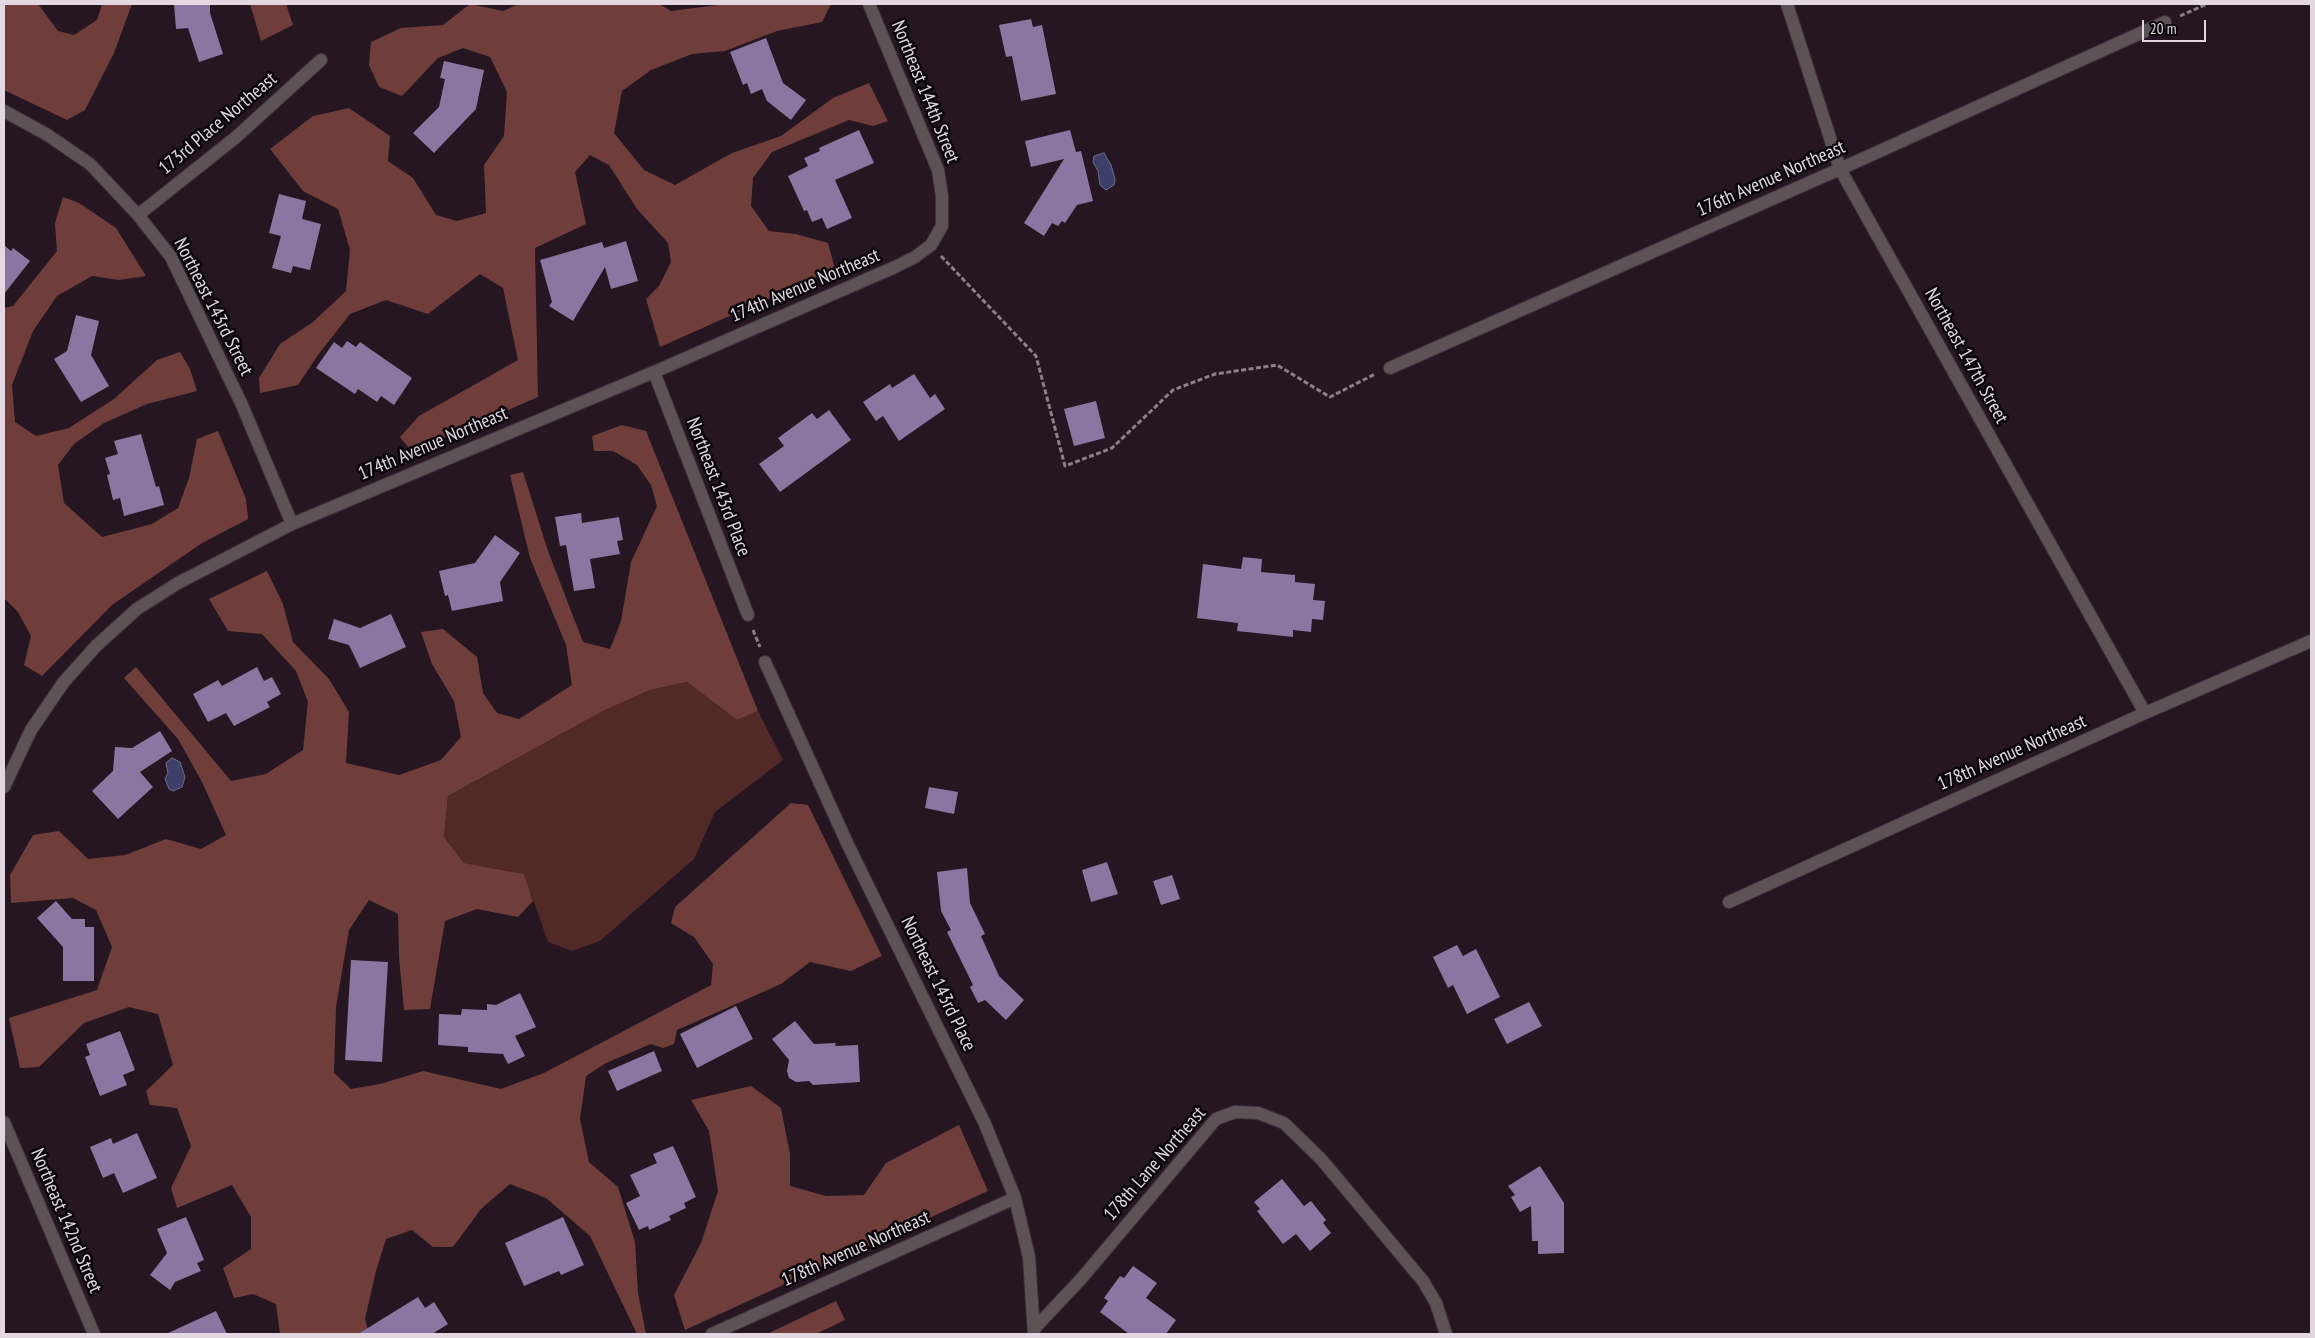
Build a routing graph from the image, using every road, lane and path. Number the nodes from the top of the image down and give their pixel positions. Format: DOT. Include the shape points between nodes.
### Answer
graph roads {
  1 [pos="869,4"];
  2 [pos="1787,4"];
  3 [pos="2207,4"];
  4 [pos="2165,22"];
  5 [pos="321,60"];
  6 [pos="4,111"];
  7 [pos="1840,169"];
  8 [pos="138,215"];
  9 [pos="942,226"];
  10 [pos="931,245"];
  11 [pos="1390,368"];
  12 [pos="654,372"];
  13 [pos="292,524"];
  14 [pos="748,615"];
  15 [pos="2311,641"];
  16 [pos="765,662"];
  17 [pos="2145,713"];
  18 [pos="4,786"];
  19 [pos="1729,902"];
  20 [pos="4,1122"];
  21 [pos="1015,1198"];
  22 [pos="1034,1332"];
  23 [pos="94,1334"];
  24 [pos="712,1334"];
  25 [pos="1446,1334"];
  1 -- 9 [label="street, Northeast 144th Street" via="938,170"];
  2 -- 7 [label="street, Northeast 147th Street"];
  3 -- 4 [label="path"];
  4 -- 7 [label="street, 176th Avenue Northeast"];
  5 -- 8 [label="street, 173rd Place Northeast" via="234,138"];
  6 -- 8 [label="street, Northeast 143rd Street" via="90,164"];
  7 -- 11 [label="street, 176th Avenue Northeast"];
  7 -- 17 [label="street, Northeast 147th Street"];
  8 -- 13 [label="street, Northeast 143rd Street" via="171,257 191,296"];
  9 -- 10 [label="street, 174th Avenue Northeast"];
  10 -- 11 [label="path" via="1036,356 1065,466 1112,448 1173,390 1215,374 1277,365 1330,397"];
  10 -- 12 [label="street, 174th Avenue Northeast" via="895,267"];
  12 -- 13 [label="street, 174th Avenue Northeast"];
  12 -- 14 [label="street, Northeast 143rd Place"];
  13 -- 18 [label="street, 174th Avenue Northeast" via="137,609 63,683 31,730"];
  14 -- 16 [label="path"];
  15 -- 17 [label="street, 178th Avenue Northeast"];
  16 -- 21 [label="street, Northeast 143rd Place" via="848,845 985,1124"];
  17 -- 19 [label="street, 178th Avenue Northeast"];
  20 -- 23 [label="street, Northeast 142nd Street"];
  21 -- 22 [label="street, Northeast 143rd Place" via="1029,1257"];
  21 -- 24 [label="street, 178th Avenue Northeast"];
  22 -- 25 [label="street, 178th Lane Northeast" via="1216,1119 1235,1112 1258,1113 1284,1123 1321,1159 1423,1281 1436,1303"];
}
